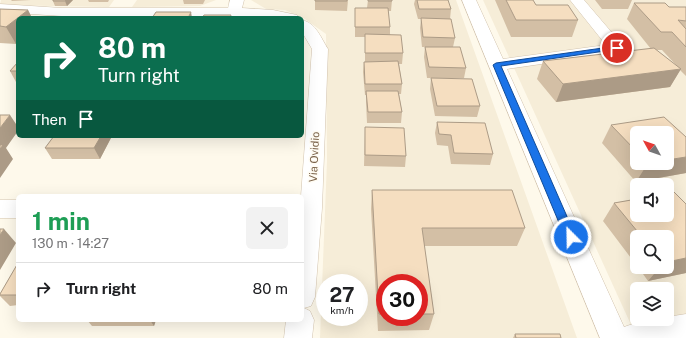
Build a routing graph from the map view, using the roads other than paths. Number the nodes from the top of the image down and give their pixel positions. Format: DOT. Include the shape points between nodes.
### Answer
graph roads {
  1 [pos="130,0"];
  2 [pos="470,0"];
  3 [pos="577,0"];
  4 [pos="236,6"];
  5 [pos="0,8"];
  6 [pos="120,13"];
  7 [pos="282,16"];
  8 [pos="304,26"];
  9 [pos="496,65"];
  10 [pos="307,208"];
  11 [pos="16,209"];
  12 [pos="0,210"];
  13 [pos="304,261"];
  14 [pos="300,322"];
  15 [pos="686,327"];
  16 [pos="298,338"];
  17 [pos="614,338"];
  18 [pos="631,338"];
  1 -- 6 [label="street"];
  2 -- 9 [label="street"];
  3 -- 9 [label="street" via="617,48"];
  4 -- 6 [label="street"];
  4 -- 7 [label="street"];
  5 -- 6 [label="street"];
  8 -- 10 [label="street, Via Ovidio" via="320,49"];
  9 -- 17 [label="street"];
  10 -- 13 [label="street, Via Ovidio"];
  11 -- 12 [label="street"];
  14 -- 16 [label="street"];
  15 -- 18 [label="street"];
}
